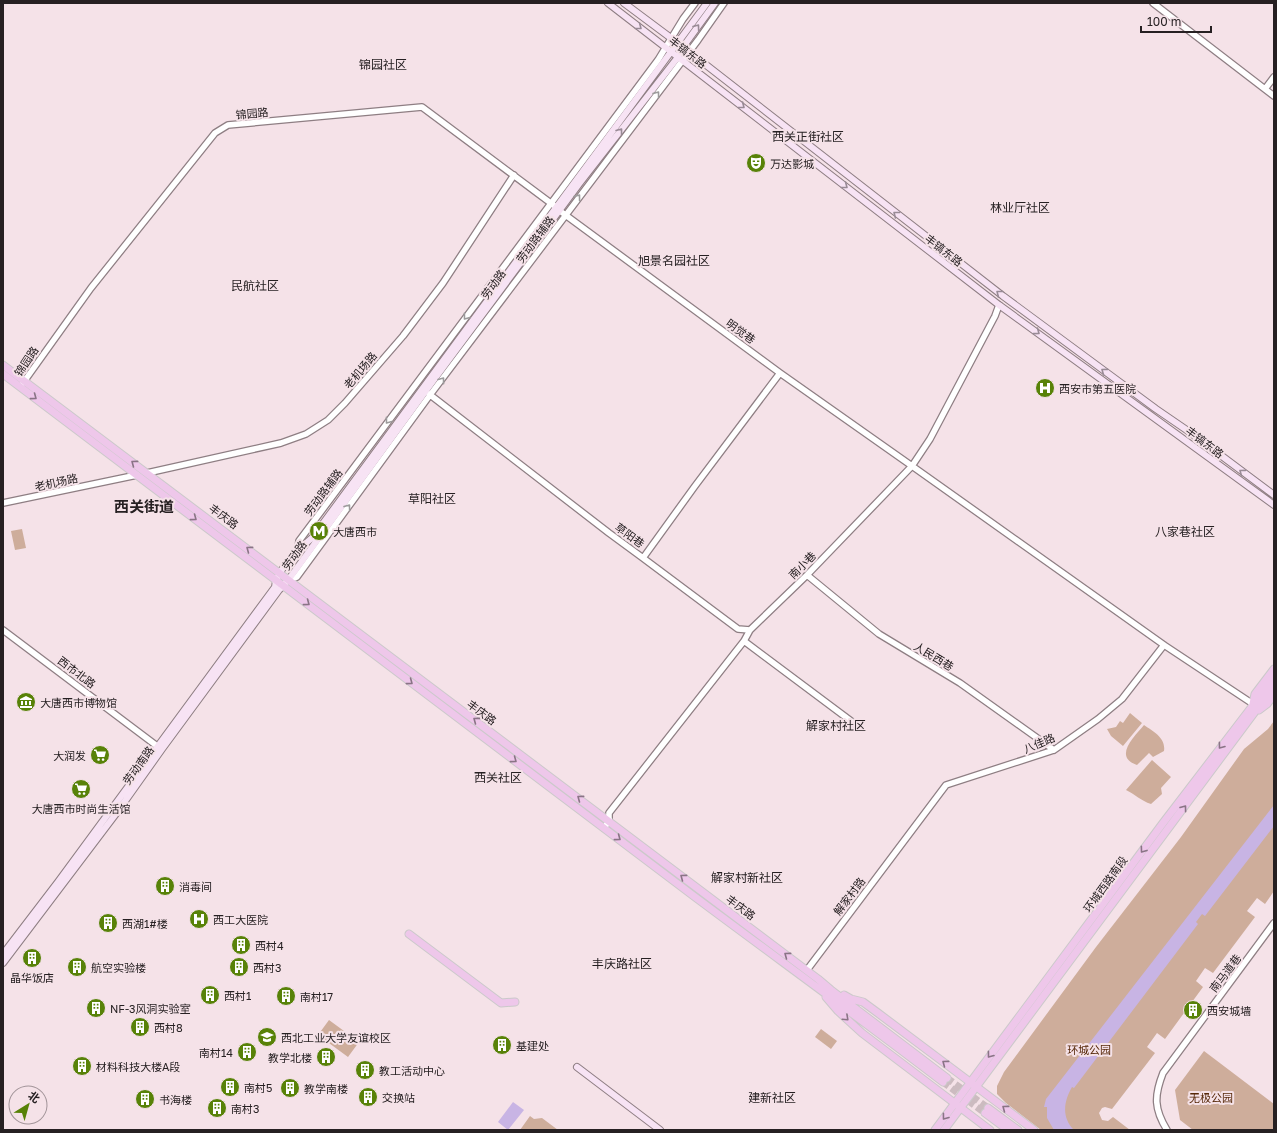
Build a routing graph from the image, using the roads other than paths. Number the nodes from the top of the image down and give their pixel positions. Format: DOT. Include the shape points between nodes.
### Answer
graph roads {
  1 [pos="608,3"];
  2 [pos="624,3"];
  3 [pos="695,3"];
  4 [pos="707,3"];
  5 [pos="715,3"];
  6 [pos="724,3"];
  7 [pos="1153,3"];
  8 [pos="671,39"];
  9 [pos="680,45"];
  10 [pos="666,48"];
  11 [pos="672,52"];
  12 [pos="689,52"];
  13 [pos="680,58"];
  14 [pos="1274,77"];
  15 [pos="1265,89"];
  16 [pos="1274,96"];
  17 [pos="514,175"];
  18 [pos="558,209"];
  19 [pos="999,305"];
  20 [pos="3,365"];
  21 [pos="780,373"];
  22 [pos="3,374"];
  23 [pos="22,384"];
  24 [pos="426,392"];
  25 [pos="912,466"];
  26 [pos="148,473"];
  27 [pos="137,475"];
  28 [pos="1274,495"];
  29 [pos="3,503"];
  30 [pos="1274,506"];
  31 [pos="298,550"];
  32 [pos="643,558"];
  33 [pos="281,573"];
  34 [pos="807,575"];
  35 [pos="289,579"];
  36 [pos="275,580"];
  37 [pos="284,586"];
  38 [pos="3,630"];
  39 [pos="750,630"];
  40 [pos="744,641"];
  41 [pos="1164,645"];
  42 [pos="1274,669"];
  43 [pos="1274,678"];
  44 [pos="1274,686"];
  45 [pos="1274,695"];
  46 [pos="1253,704"];
  47 [pos="1252,715"];
  48 [pos="859,727"];
  49 [pos="158,746"];
  50 [pos="1054,750"];
  51 [pos="609,821"];
  52 [pos="604,828"];
  53 [pos="908,834"];
  54 [pos="1274,923"];
  55 [pos="409,934"];
  56 [pos="3,954"];
  57 [pos="3,963"];
  58 [pos="807,970"];
  59 [pos="818,978"];
  60 [pos="808,981"];
  61 [pos="515,1002"];
  62 [pos="576,1067"];
  63 [pos="973,1084"];
  64 [pos="957,1106"];
  65 [pos="660,1130"];
  66 [pos="935,1130"];
  67 [pos="944,1130"];
  68 [pos="990,1130"];
  69 [pos="1008,1130"];
  70 [pos="1018,1130"];
  71 [pos="1034,1130"];
  72 [pos="1167,1130"];
  1 -- 10 [label="main road, 丰镐东路, one-way"];
  2 -- 8 [label="main road, 丰镐东路"];
  3 -- 8 [label="street, 劳动路辅路"];
  4 -- 9 [label="main road, 劳动路"];
  9 -- 5 [label="main road, 劳动路, one-way"];
  6 -- 12 [label="street"];
  7 -- 15 [label="street"];
  8 -- 9 [label="main road, 丰镐东路"];
  8 -- 10 [label="street, 劳动路辅路"];
  9 -- 11 [label="main road, 劳动路"];
  9 -- 12 [label="main road, 丰镐东路"];
  9 -- 13 [label="main road, 劳动路"];
  10 -- 11 [label="main road, 丰镐东路"];
  10 -- 18 [label="street, 劳动路辅路"];
  11 -- 13 [label="main road, 丰镐东路"];
  11 -- 18 [label="main road, 劳动路"];
  12 -- 13 [label="street"];
  28 -- 12 [label="main road, 丰镐东路, one-way" via="1003,296"];
  18 -- 13 [label="main road, 劳动路, one-way"];
  13 -- 19 [label="main road, 丰镐东路, one-way"];
  14 -- 15 [label="street"];
  15 -- 16 [label="street"];
  17 -- 18 [label="street, 锦园路"];
  17 -- 23 [label="street, 锦园路" via="422,106 228,125 214,133 91,288"];
  17 -- 26 [label="street, 老机场路" via="464,252 403,336 346,403 328,420 306,434 281,443"];
  18 -- 21 [label="street, 明觉巷"];
  18 -- 24 [label="main road, 劳动路"];
  24 -- 18 [label="street, 劳动路辅路, one-way"];
  18 -- 31 [label="street, 劳动路辅路, one-way" via="299,541"];
  19 -- 25 [label="street, 南小巷" via="930,439"];
  19 -- 30 [label="main road, 丰镐东路, one-way"];
  20 -- 23 [label="main road, 丰庆路"];
  21 -- 25 [label="street, 明觉巷"];
  21 -- 32 [label="street, 草阳巷"];
  22 -- 23 [label="main road, 丰庆路"];
  26 -- 23 [label="main road, 丰庆路, one-way"];
  23 -- 27 [label="main road, 丰庆路, one-way"];
  24 -- 31 [label="main road, 劳动路" via="313,537"];
  24 -- 32 [label="street, 草阳巷"];
  35 -- 24 [label="main road, 劳动路, one-way"];
  25 -- 34 [label="street, 南小巷"];
  25 -- 41 [label="street"];
  33 -- 26 [label="main road, 丰庆路, one-way"];
  27 -- 29 [label="street, 老机场路"];
  27 -- 36 [label="main road, 丰庆路, one-way"];
  31 -- 33 [label="main road, 劳动路"];
  32 -- 39 [label="street" via="738,629"];
  33 -- 35 [label="main road, 丰庆路"];
  33 -- 36 [label="main road, 劳动南路"];
  34 -- 39 [label="street, 南小巷"];
  34 -- 50 [label="street, 人民西巷" via="879,634 960,683"];
  35 -- 37 [label="main road, 劳动南路"];
  51 -- 35 [label="main road, 丰庆路, one-way"];
  36 -- 37 [label="main road, 丰庆路"];
  36 -- 49 [label="main road, 劳动南路" via="275,587"];
  37 -- 52 [label="main road, 丰庆路, one-way"];
  37 -- 57 [label="main road, 劳动南路"];
  38 -- 49 [label="street, 西市北路"];
  39 -- 40 [label="street, 南小巷"];
  40 -- 48 [label="street"];
  40 -- 51 [label="street, 南小巷" via="608,813"];
  41 -- 46 [label="street"];
  41 -- 50 [label="street, 八佳路" via="1122,699"];
  42 -- 46 [label="main road" via="1254,694"];
  43 -- 46 [label="main road, 环城西路南段"];
  44 -- 47 [label="main road, 环城西路南段"];
  45 -- 47 [label="main road"];
  46 -- 63 [label="main road, 环城西路南段, one-way"];
  63 -- 47 [label="main road, 环城西路南段, one-way"];
  49 -- 56 [label="main road, 劳动南路"];
  50 -- 53 [label="street, 八佳路" via="946,785"];
  51 -- 52 [label="street, 南小巷"];
  58 -- 51 [label="main road, 丰庆路, one-way"];
  52 -- 60 [label="main road, 丰庆路, one-way"];
  53 -- 58 [label="street, 解家村路"];
  54 -- 72 [label="street, 南马道巷" via="1163,1073 1157,1088 1156,1103"];
  55 -- 61 [label="main road" via="501,1003"];
  58 -- 59 [label="main road, 丰庆路"];
  59 -- 60 [label="main road, 丰庆路" via="945,1080"];
  63 -- 59 [label="main road, one-way" via="863,1002 851,999"];
  60 -- 64 [label="main road, one-way" via="862,1033"];
  62 -- 65 [label="main road"];
  63 -- 64 [label="main road, 环城西路南段"];
  71 -- 63 [label="main road, one-way"];
  64 -- 66 [label="main road, one-way"];
  64 -- 67 [label="main road"];
  64 -- 68 [label="main road"];
  69 -- 70 [label="main road" via="987,1111"];
}
